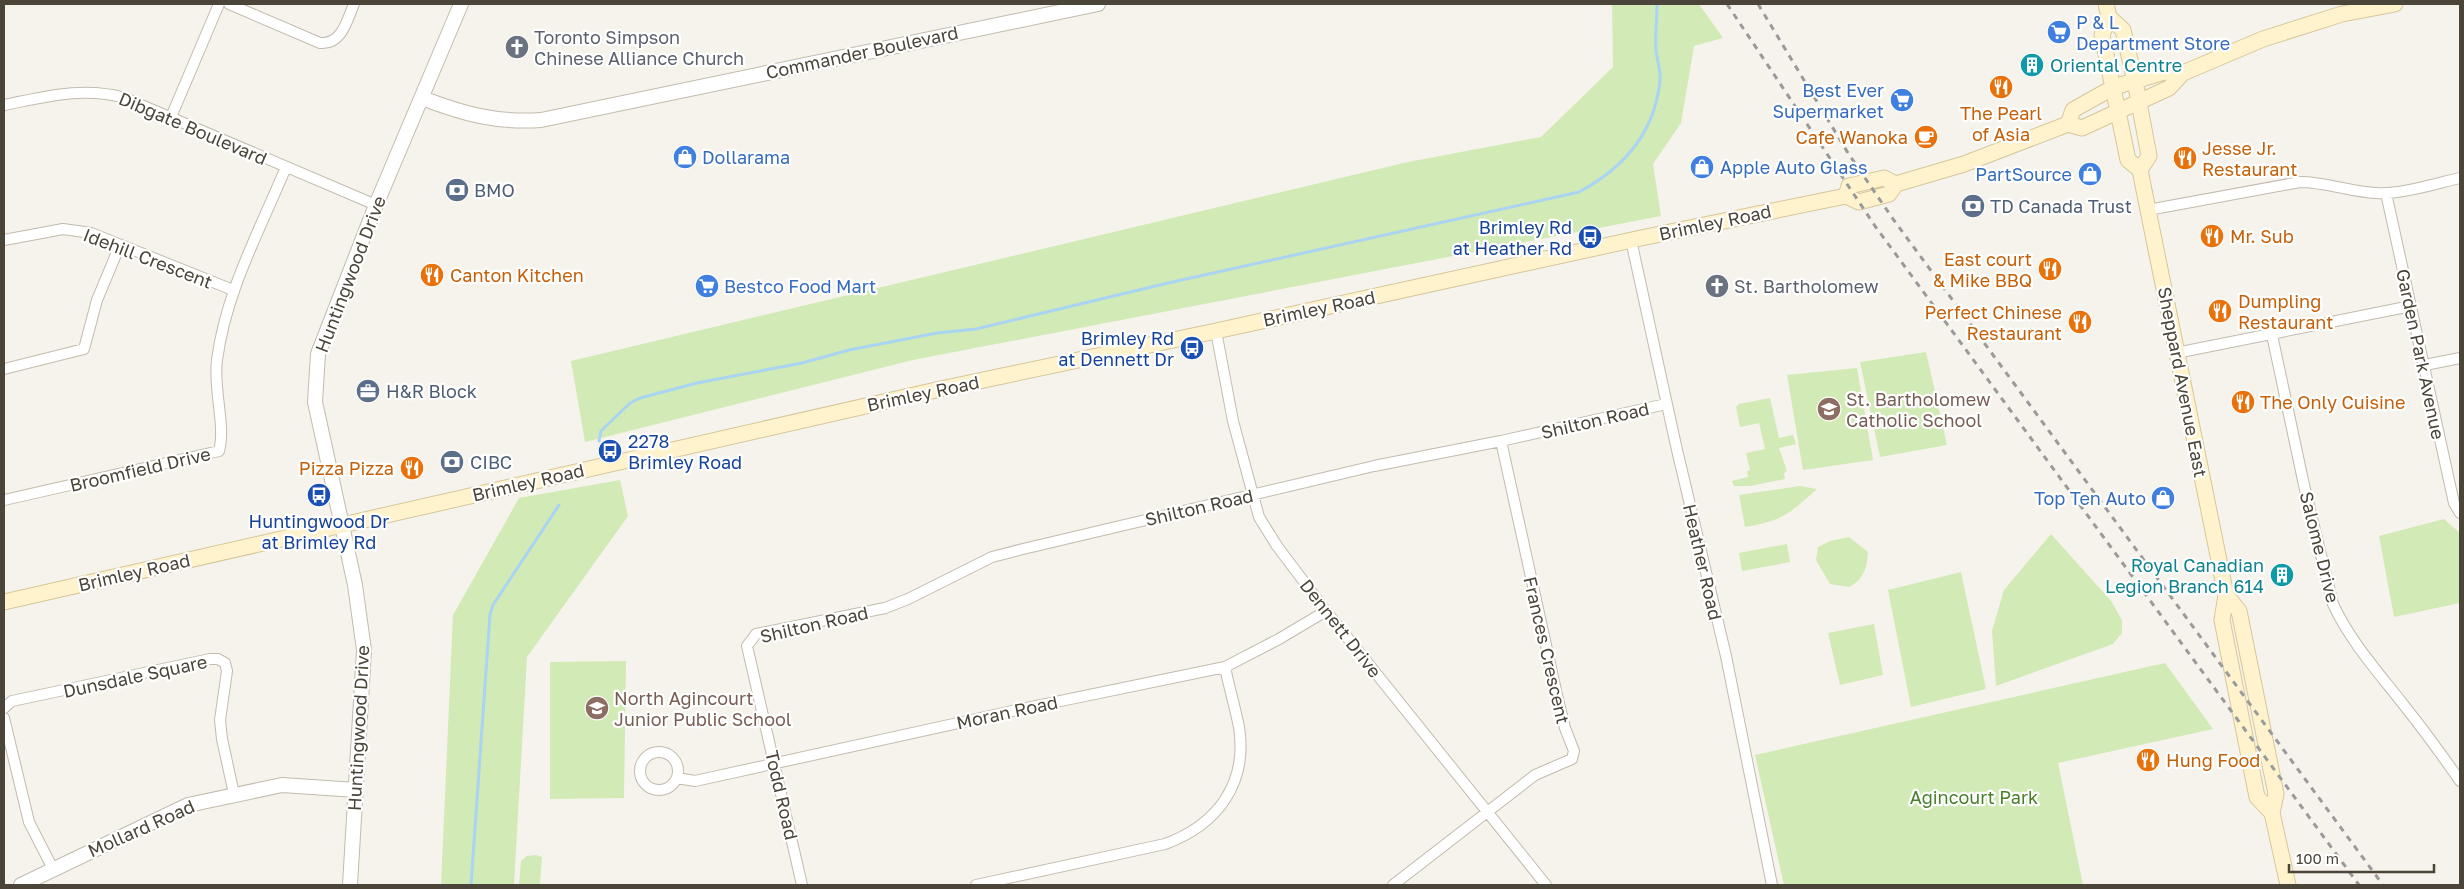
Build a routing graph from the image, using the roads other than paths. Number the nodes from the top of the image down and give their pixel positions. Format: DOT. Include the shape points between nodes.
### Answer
graph roads {
  1 [pos="219,4"];
  2 [pos="229,4"];
  3 [pos="354,4"];
  4 [pos="461,4"];
  5 [pos="1098,4"];
  6 [pos="2395,4"];
  7 [pos="2107,10"];
  8 [pos="2184,73"];
  9 [pos="2135,81"];
  10 [pos="2114,87"];
  11 [pos="422,98"];
  12 [pos="2139,100"];
  13 [pos="4,106"];
  14 [pos="2119,110"];
  15 [pos="171,117"];
  16 [pos="2068,124"];
  17 [pos="286,166"];
  18 [pos="2140,170"];
  19 [pos="2460,178"];
  20 [pos="2386,193"];
  21 [pos="376,205"];
  22 [pos="2148,210"];
  23 [pos="4,240"];
  24 [pos="1631,240"];
  25 [pos="120,245"];
  26 [pos="233,290"];
  27 [pos="2411,306"];
  28 [pos="1216,332"];
  29 [pos="2272,335"];
  30 [pos="2176,353"];
  31 [pos="2460,358"];
  32 [pos="2425,365"];
  33 [pos="4,369"];
  34 [pos="1666,404"];
  35 [pos="1501,441"];
  36 [pos="1252,495"];
  37 [pos="4,500"];
  38 [pos="2460,514"];
  39 [pos="342,524"];
  40 [pos="4,602"];
  41 [pos="1326,611"];
  42 [pos="747,646"];
  43 [pos="1225,667"];
  44 [pos="4,708"];
  45 [pos="4,718"];
  46 [pos="775,764"];
  47 [pos="677,778"];
  48 [pos="2460,782"];
  49 [pos="356,790"];
  50 [pos="234,794"];
  51 [pos="1486,812"];
  52 [pos="53,869"];
  53 [pos="22,885"];
  54 [pos="350,885"];
  55 [pos="802,885"];
  56 [pos="976,885"];
  57 [pos="1393,885"];
  58 [pos="1546,885"];
  59 [pos="1772,885"];
  60 [pos="2288,885"];
  1 -- 15 [label="street"];
  2 -- 3 [label="street" via="327,44 343,31"];
  4 -- 11 [label="street, Huntingwood Drive"];
  5 -- 11 [label="street, Commander Boulevard" via="541,120 489,119"];
  6 -- 8 [label="main road, Brimley Road" via="2342,14 2263,39"];
  7 -- 9 [label="main road, Sheppard Avenue East" via="2123,30"];
  7 -- 10 [label="main road, Sheppard Avenue East" via="2102,35"];
  8 -- 9 [label="main road, Brimley Road" via="2164,72"];
  8 -- 12 [label="main road, Brimley Road" via="2170,88"];
  9 -- 10 [label="main road, Brimley Road"];
  9 -- 12 [label="main road, Sheppard Avenue East"];
  10 -- 14 [label="main road, Sheppard Avenue East"];
  10 -- 16 [label="main road, Brimley Road" via="2073,110"];
  11 -- 21 [label="street, Huntingwood Drive"];
  12 -- 14 [label="main road, Brimley Road"];
  12 -- 18 [label="main road, Sheppard Avenue East" via="2149,156"];
  13 -- 15 [label="street, Dibgate Boulevard" via="52,94 94,91 125,98"];
  14 -- 16 [label="main road, Brimley Road" via="2082,128"];
  14 -- 18 [label="main road, Sheppard Avenue East" via="2128,160"];
  15 -- 17 [label="street, Dibgate Boulevard"];
  16 -- 24 [label="main road, Brimley Road" via="1964,164 1896,184 1889,194 1859,202 1846,196"];
  17 -- 21 [label="street, Dibgate Boulevard"];
  17 -- 26 [label="street, Broomfield Drive"];
  18 -- 22 [label="main road, Sheppard Avenue East"];
  19 -- 20 [label="street"];
  20 -- 22 [label="street" via="2300,182"];
  20 -- 27 [label="street, Garden Park Avenue"];
  21 -- 39 [label="street, Huntingwood Drive" via="318,354 315,402"];
  22 -- 30 [label="main road, Sheppard Avenue East"];
  23 -- 25 [label="street, Idehill Crescent" via="62,229 91,233"];
  24 -- 28 [label="main road, Brimley Road"];
  24 -- 34 [label="street, Heather Road"];
  25 -- 26 [label="street, Idehill Crescent"];
  25 -- 33 [label="street" via="97,300 84,349"];
  26 -- 37 [label="street, Broomfield Drive" via="216,363 216,399 222,441 219,452"];
  27 -- 29 [label="street"];
  27 -- 32 [label="street, Garden Park Avenue"];
  28 -- 36 [label="street, Dennett Drive" via="1233,421"];
  28 -- 39 [label="main road, Brimley Road" via="936,390"];
  29 -- 30 [label="street"];
  29 -- 48 [label="street, Salome Drive" via="2333,604 2365,655 2420,724"];
  30 -- 60 [label="main road, Sheppard Avenue East" via="2226,595 2239,612 2276,794 2272,813"];
  31 -- 32 [label="street"];
  32 -- 38 [label="street, Garden Park Avenue" via="2454,503"];
  34 -- 35 [label="street, Shilton Road"];
  34 -- 59 [label="street, Heather Road" via="1726,656"];
  35 -- 36 [label="street, Shilton Road"];
  35 -- 51 [label="street, Frances Crescent" via="1557,695 1574,751 1567,763 1535,775"];
  36 -- 41 [label="street, Dennett Drive" via="1259,517 1277,546"];
  36 -- 42 [label="street, Shilton Road" via="992,557 893,605 756,634"];
  39 -- 40 [label="main road, Brimley Road"];
  39 -- 49 [label="street, Huntingwood Drive" via="364,650"];
  41 -- 43 [label="street, Moran Road"];
  41 -- 51 [label="street, Dennett Drive"];
  42 -- 46 [label="street, Todd Road"];
  43 -- 46 [label="street, Moran Road"];
  43 -- 56 [label="street" via="1239,728 1240,752 1233,785 1210,820 1185,837 1165,844"];
  44 -- 50 [label="street, Dunsdale Square" via="12,701 218,659 225,663 227,671 220,720"];
  45 -- 52 [label="street" via="29,822"];
  46 -- 47 [label="street, Moran Road" via="695,781"];
  46 -- 55 [label="street, Todd Road"];
  49 -- 50 [label="street, Mollard Road" via="282,785"];
  49 -- 54 [label="street, Huntingwood Drive"];
  50 -- 52 [label="street, Mollard Road" via="176,809"];
  51 -- 57 [label="street, Frances Crescent"];
  51 -- 58 [label="street, Dennett Drive"];
  52 -- 53 [label="street, Mollard Road"];
}
